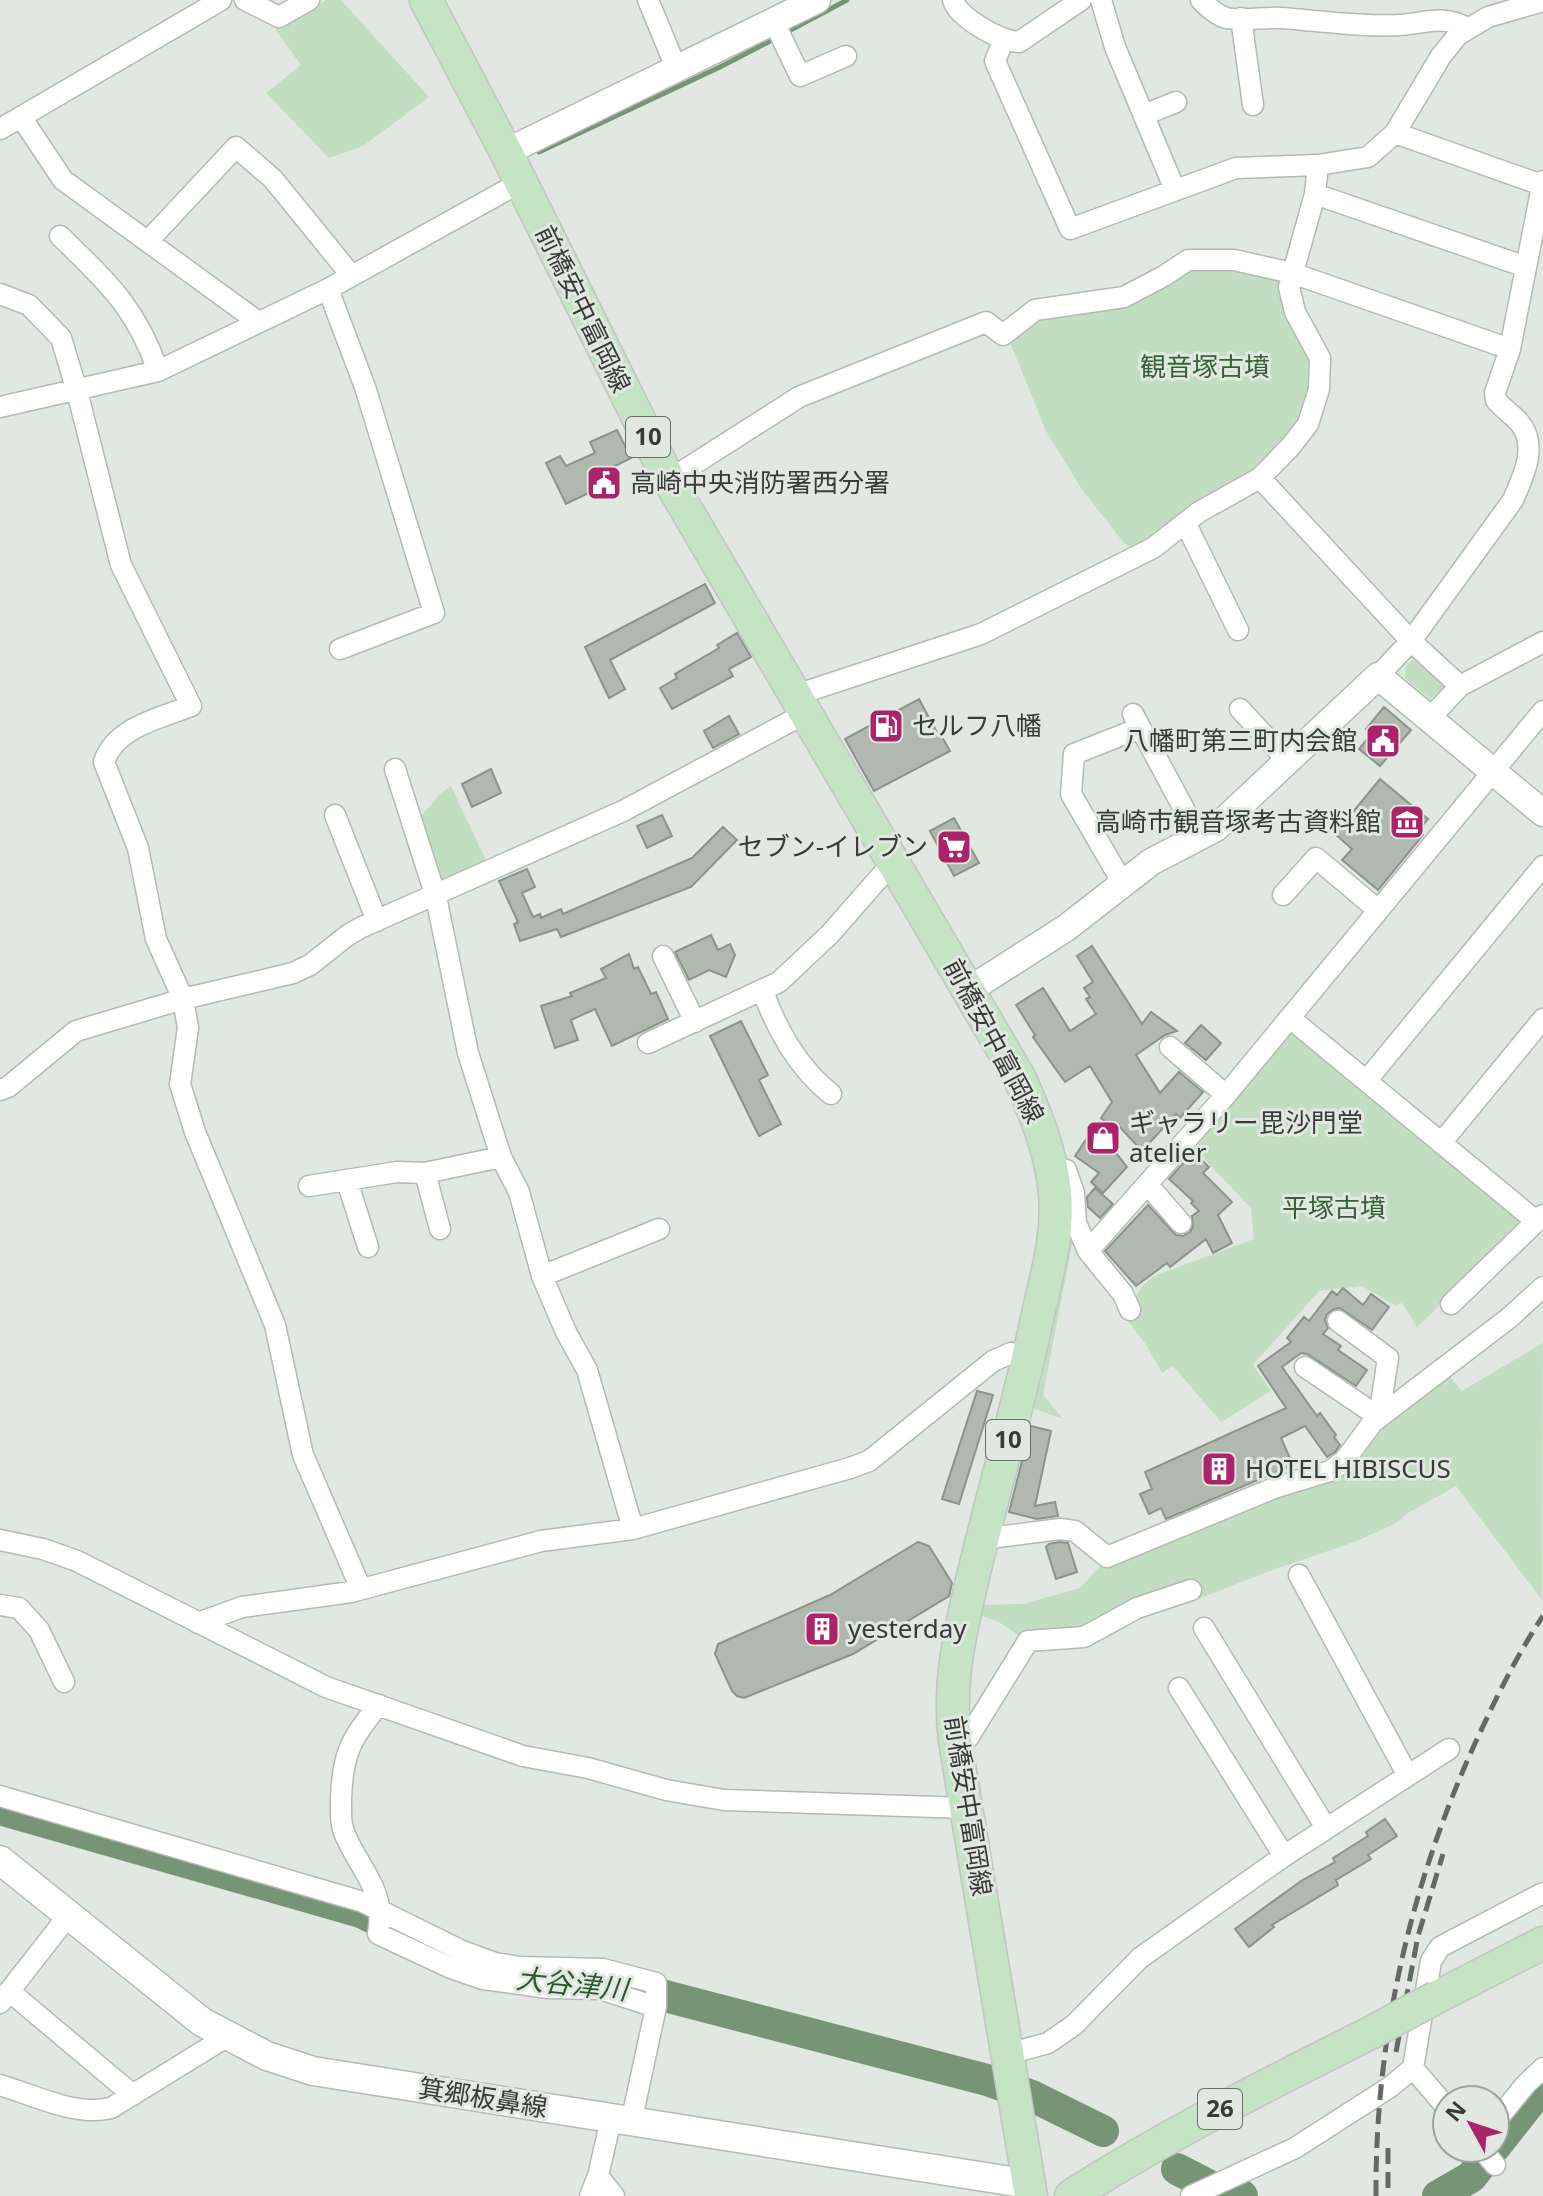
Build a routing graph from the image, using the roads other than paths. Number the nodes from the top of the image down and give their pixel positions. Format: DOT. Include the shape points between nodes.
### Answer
graph roads {
  1 [pos="221,0"];
  2 [pos="245,0"];
  3 [pos="309,0"];
  4 [pos="426,0"];
  5 [pos="648,0"];
  6 [pos="817,0"];
  7 [pos="953,0"];
  8 [pos="1081,0"];
  9 [pos="1101,0"];
  10 [pos="1201,0"];
  11 [pos="1543,1"];
  12 [pos="1241,18"];
  13 [pos="774,22"];
  14 [pos="1466,28"];
  15 [pos="1004,39"];
  16 [pos="846,56"];
  17 [pos="677,70"];
  18 [pos="1176,102"];
  19 [pos="1253,105"];
  20 [pos="1144,115"];
  21 [pos="21,117"];
  22 [pos="0,129"];
  23 [pos="1395,133"];
  24 [pos="506,152"];
  25 [pos="1318,165"];
  26 [pos="521,182"];
  27 [pos="1542,183"];
  28 [pos="1175,190"];
  29 [pos="1315,194"];
  30 [pos="60,236"];
  31 [pos="148,241"];
  32 [pos="1526,267"];
  33 [pos="1292,273"];
  34 [pos="351,275"];
  35 [pos="328,289"];
  36 [pos="0,294"];
  37 [pos="257,321"];
  38 [pos="1510,349"];
  39 [pos="158,371"];
  40 [pos="77,391"];
  41 [pos="0,407"];
  42 [pos="1260,478"];
  43 [pos="669,480"];
  44 [pos="1186,524"];
  45 [pos="1238,630"];
  46 [pos="1411,641"];
  47 [pos="1543,642"];
  48 [pos="340,649"];
  49 [pos="1378,676"];
  50 [pos="1460,686"];
  51 [pos="801,704"];
  52 [pos="1240,709"];
  53 [pos="1543,711"];
  54 [pos="1429,719"];
  55 [pos="1288,761"];
  56 [pos="395,769"];
  57 [pos="1493,774"];
  58 [pos="1543,813"];
  59 [pos="335,815"];
  60 [pos="1199,837"];
  61 [pos="894,861"];
  62 [pos="1543,866"];
  63 [pos="1122,882"];
  64 [pos="1283,895"];
  65 [pos="436,897"];
  66 [pos="1378,910"];
  67 [pos="377,921"];
  68 [pos="663,956"];
  69 [pos="969,990"];
  70 [pos="763,991"];
  71 [pos="183,999"];
  72 [pos="1290,1018"];
  73 [pos="1543,1019"];
  74 [pos="695,1022"];
  75 [pos="648,1043"];
  76 [pos="1170,1047"];
  77 [pos="1367,1080"];
  78 [pos="0,1090"];
  79 [pos="831,1094"];
  80 [pos="1226,1095"];
  81 [pos="1441,1143"];
  82 [pos="501,1157"];
  83 [pos="1051,1167"];
  84 [pos="425,1173"];
  85 [pos="347,1181"];
  86 [pos="1147,1184"];
  87 [pos="309,1186"];
  88 [pos="1540,1218"];
  89 [pos="1181,1223"];
  90 [pos="440,1229"];
  91 [pos="659,1229"];
  92 [pos="368,1247"];
  93 [pos="1088,1251"];
  94 [pos="542,1276"];
  95 [pos="1543,1287"];
  96 [pos="1451,1304"];
  97 [pos="1130,1310"];
  98 [pos="1338,1321"];
  99 [pos="1029,1357"];
  100 [pos="1305,1367"];
  101 [pos="1379,1417"];
  102 [pos="633,1529"];
  103 [pos="982,1539"];
  104 [pos="0,1540"];
  105 [pos="1299,1575"];
  106 [pos="361,1589"];
  107 [pos="1191,1590"];
  108 [pos="0,1605"];
  109 [pos="198,1623"];
  110 [pos="1204,1628"];
  111 [pos="64,1682"];
  112 [pos="1179,1688"];
  113 [pos="379,1705"];
  114 [pos="955,1741"];
  115 [pos="1449,1749"];
  116 [pos="1407,1774"];
  117 [pos="0,1796"];
  118 [pos="966,1808"];
  119 [pos="1326,1828"];
  120 [pos="1284,1856"];
  121 [pos="0,1860"];
  122 [pos="1543,1893"];
  123 [pos="68,1916"];
  124 [pos="380,1920"];
  125 [pos="1543,1943"];
  126 [pos="4,1997"];
  127 [pos="228,2036"];
  128 [pos="1008,2054"];
  129 [pos="1413,2068"];
  130 [pos="1543,2068"];
  131 [pos="0,2085"];
  132 [pos="1431,2089"];
  133 [pos="133,2095"];
  134 [pos="1511,2102"];
  135 [pos="621,2121"];
  136 [pos="598,2176"];
  137 [pos="1205,2190"];
  138 [pos="1024,2192"];
  139 [pos="590,2196"];
  140 [pos="614,2196"];
  141 [pos="1071,2196"];
  1 -- 21 [label="street"];
  2 -- 3 [label="street" via="279,17"];
  4 -- 24 [label="main road, 前橋安中富岡線 / 10"];
  5 -- 17 [label="street"];
  6 -- 13 [label="street"];
  7 -- 15 [label="street" via="964,16"];
  8 -- 15 [label="street" via="1029,37 1019,42"];
  9 -- 20 [label="street"];
  10 -- 12 [label="street" via="1226,18"];
  11 -- 14 [label="street"];
  12 -- 14 [label="street" via="1384,25 1447,20"];
  12 -- 19 [label="street"];
  13 -- 16 [label="street" via="800,76"];
  13 -- 17 [label="street"];
  14 -- 23 [label="street" via="1441,56"];
  15 -- 28 [label="street" via="995,61 1070,229"];
  17 -- 24 [label="street"];
  18 -- 20 [label="street"];
  20 -- 28 [label="street"];
  21 -- 22 [label="street"];
  21 -- 31 [label="street" via="63,180"];
  23 -- 25 [label="street" via="1368,157"];
  23 -- 27 [label="street"];
  24 -- 26 [label="main road, 前橋安中富岡線 / 10"];
  25 -- 28 [label="street" via="1236,168"];
  25 -- 29 [label="street"];
  26 -- 34 [label="street"];
  26 -- 43 [label="main road, 前橋安中富岡線 / 10"];
  27 -- 32 [label="street"];
  29 -- 32 [label="street"];
  29 -- 33 [label="street"];
  30 -- 39 [label="street" via="115,290 148,340"];
  31 -- 34 [label="street" via="236,147 273,179"];
  31 -- 37 [label="street"];
  32 -- 38 [label="street"];
  33 -- 38 [label="street"];
  33 -- 42 [label="street" via="1290,298 1320,358 1319,389 1308,424"];
  33 -- 43 [label="street" via="1234,260 1188,260 1124,297 1035,310 1003,335 986,322 799,397"];
  34 -- 35 [label="street"];
  35 -- 37 [label="street"];
  35 -- 48 [label="street" via="365,387 434,613"];
  36 -- 40 [label="street" via="29,305 61,338"];
  37 -- 39 [label="street"];
  38 -- 46 [label="street" via="1495,393 1529,443 1520,483"];
  39 -- 40 [label="street"];
  40 -- 41 [label="street"];
  40 -- 71 [label="street" via="121,565 191,706 130,730 104,762 138,848 156,939"];
  42 -- 44 [label="street"];
  42 -- 46 [label="street"];
  43 -- 51 [label="main road, 前橋安中富岡線 / 10"];
  44 -- 45 [label="street"];
  44 -- 51 [label="street" via="1153,548 981,634"];
  46 -- 49 [label="street"];
  46 -- 50 [label="street"];
  47 -- 50 [label="street"];
  49 -- 54 [label="street"];
  49 -- 55 [label="street"];
  50 -- 54 [label="street"];
  51 -- 61 [label="main road, 前橋安中富岡線 / 10"];
  51 -- 65 [label="street" via="623,811"];
  52 -- 55 [label="street"];
  53 -- 57 [label="street"];
  54 -- 57 [label="street"];
  55 -- 60 [label="street" via="1224,821"];
  56 -- 65 [label="street"];
  57 -- 58 [label="street"];
  57 -- 66 [label="street"];
  59 -- 67 [label="street"];
  60 -- 63 [label="street"];
  60 -- 63 [label="street" via="1137,721 1074,754 1071,794"];
  61 -- 69 [label="main road, 前橋安中富岡線 / 10"];
  61 -- 70 [label="street" via="794,970"];
  62 -- 77 [label="street"];
  63 -- 69 [label="street" via="1066,928"];
  64 -- 66 [label="street" via="1316,858"];
  65 -- 67 [label="street"];
  65 -- 82 [label="street" via="468,1053"];
  66 -- 72 [label="street"];
  67 -- 71 [label="street" via="293,973"];
  68 -- 74 [label="street"];
  69 -- 83 [label="main road, 前橋安中富岡線 / 10" via="1025,1090"];
  70 -- 74 [label="street"];
  70 -- 79 [label="street" via="772,1018 814,1080"];
  71 -- 78 [label="street" via="76,1031"];
  71 -- 106 [label="street" via="188,1028 180,1084 275,1325 303,1455"];
  72 -- 77 [label="street"];
  72 -- 80 [label="street"];
  73 -- 81 [label="street"];
  74 -- 75 [label="street"];
  76 -- 80 [label="street"];
  77 -- 81 [label="street"];
  80 -- 86 [label="street"];
  81 -- 88 [label="street"];
  82 -- 84 [label="street"];
  82 -- 94 [label="street" via="519,1192"];
  83 -- 93 [label="street" via="1066,1170 1076,1223"];
  83 -- 99 [label="main road, 前橋安中富岡線 / 10" via="1056,1226"];
  84 -- 85 [label="street"];
  84 -- 90 [label="street"];
  85 -- 87 [label="street"];
  85 -- 92 [label="street"];
  86 -- 89 [label="street"];
  86 -- 93 [label="street"];
  88 -- 96 [label="street"];
  91 -- 94 [label="street"];
  93 -- 97 [label="street"];
  94 -- 102 [label="street" via="587,1370"];
  95 -- 101 [label="street"];
  98 -- 101 [label="street" via="1388,1358"];
  99 -- 102 [label="street" via="1011,1353 993,1361 869,1461"];
  99 -- 103 [label="main road, 前橋安中富岡線 / 10"];
  100 -- 101 [label="street"];
  101 -- 103 [label="street" via="1330,1471 1274,1488 1107,1557 1075,1531"];
  102 -- 106 [label="street" via="541,1541"];
  103 -- 114 [label="main road, 前橋安中富岡線 / 10" via="952,1687"];
  104 -- 109 [label="street" via="77,1561"];
  105 -- 116 [label="street"];
  106 -- 109 [label="street" via="242,1607"];
  107 -- 114 [label="street" via="1137,1608 1084,1637 1028,1641 968,1738"];
  108 -- 111 [label="street" via="19,1608 39,1630"];
  109 -- 113 [label="street" via="326,1687"];
  110 -- 119 [label="street"];
  112 -- 120 [label="street"];
  113 -- 118 [label="street" via="523,1756 666,1790 724,1800"];
  113 -- 124 [label="street" via="360,1726 342,1767 341,1822 372,1880"];
  114 -- 118 [label="main road, 前橋安中富岡線 / 10"];
  115 -- 116 [label="street"];
  116 -- 119 [label="street"];
  117 -- 124 [label="street" via="363,1902"];
  118 -- 128 [label="main road, 前橋安中富岡線 / 10"];
  119 -- 120 [label="street"];
  120 -- 128 [label="street" via="1140,1958 1074,2025 1048,2043"];
  121 -- 123 [label="main road, 箕郷板鼻線"];
  122 -- 129 [label="street" via="1440,1947 1431,1961"];
  123 -- 126 [label="street"];
  123 -- 127 [label="main road, 箕郷板鼻線" via="202,2022"];
  124 -- 135 [label="street" via="495,1963 603,1969 656,1983"];
  125 -- 141 [label="main road, 26, bridge" via="1187,2127"];
  126 -- 133 [label="street"];
  127 -- 133 [label="street"];
  127 -- 135 [label="main road, 箕郷板鼻線" via="313,2071"];
  128 -- 138 [label="main road, 前橋安中富岡線 / 10"];
  129 -- 132 [label="street"];
  129 -- 137 [label="street" via="1295,2148"];
  130 -- 134 [label="street"];
  131 -- 133 [label="street" via="90,2111 111,2108"];
  135 -- 136 [label="street"];
  135 -- 138 [label="main road, 箕郷板鼻線"];
  136 -- 139 [label="street"];
  136 -- 140 [label="street"];
}
